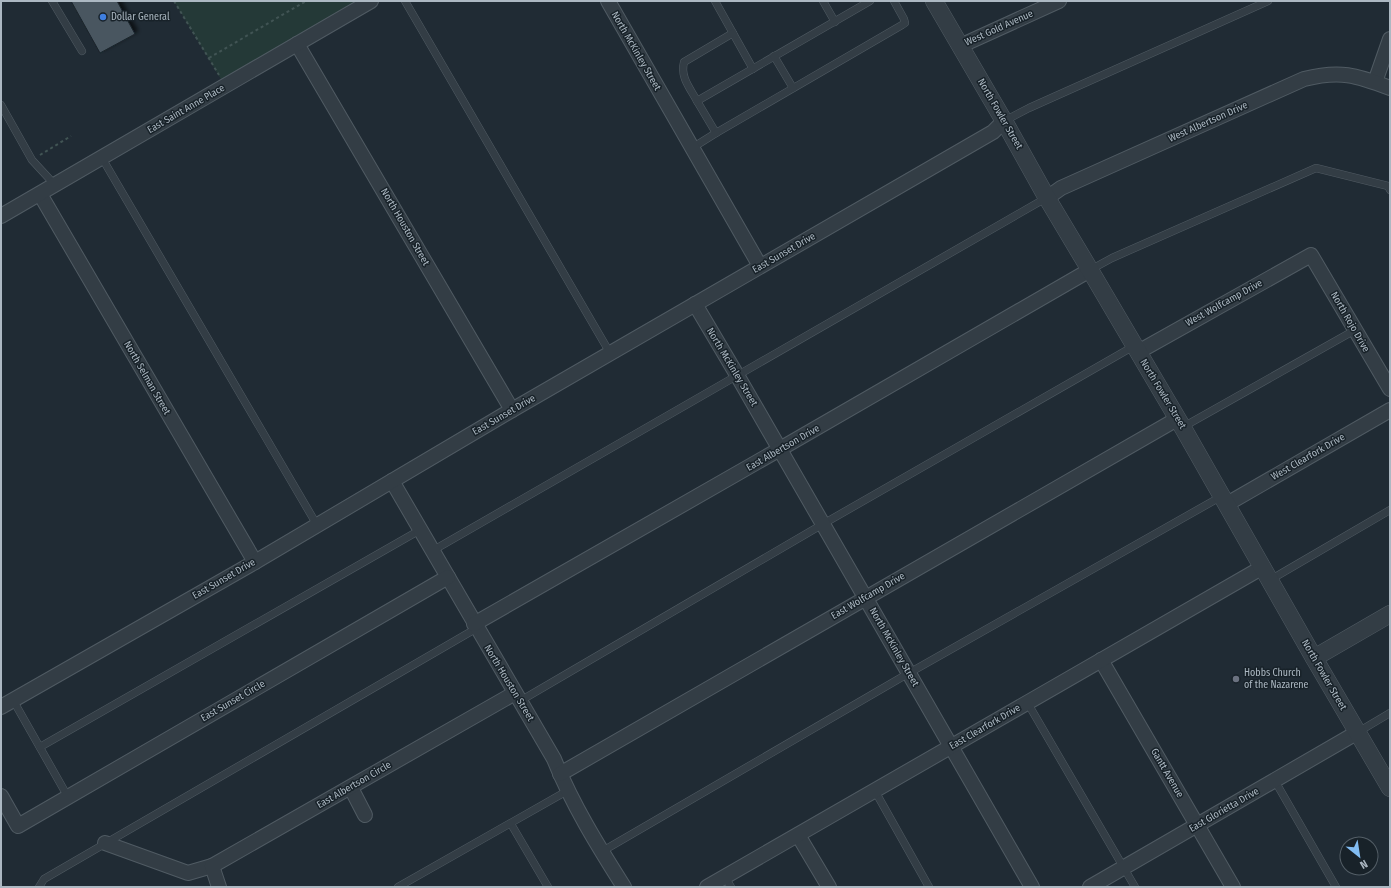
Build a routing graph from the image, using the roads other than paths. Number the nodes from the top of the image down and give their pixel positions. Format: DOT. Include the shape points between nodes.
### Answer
graph roads {
  1 [pos="52,1"];
  2 [pos="372,1"];
  3 [pos="405,1"];
  4 [pos="608,1"];
  5 [pos="715,1"];
  6 [pos="823,1"];
  7 [pos="894,1"];
  8 [pos="934,1"];
  9 [pos="1059,1"];
  10 [pos="1268,1"];
  11 [pos="865,2"];
  12 [pos="835,22"];
  13 [pos="733,33"];
  14 [pos="1390,39"];
  15 [pos="297,44"];
  16 [pos="960,46"];
  17 [pos="82,51"];
  18 [pos="774,56"];
  19 [pos="753,69"];
  20 [pos="1375,82"];
  21 [pos="793,88"];
  22 [pos="1390,88"];
  23 [pos="697,101"];
  24 [pos="1,105"];
  25 [pos="1004,122"];
  26 [pos="716,133"];
  27 [pos="692,148"];
  28 [pos="102,158"];
  29 [pos="55,185"];
  30 [pos="1390,190"];
  31 [pos="40,194"];
  32 [pos="1047,198"];
  33 [pos="1,216"];
  34 [pos="1311,255"];
  35 [pos="760,266"];
  36 [pos="1090,270"];
  37 [pos="695,304"];
  38 [pos="1355,330"];
  39 [pos="1136,349"];
  40 [pos="610,353"];
  41 [pos="737,375"];
  42 [pos="1390,389"];
  43 [pos="512,410"];
  44 [pos="1390,410"];
  45 [pos="1180,423"];
  46 [pos="780,449"];
  47 [pos="392,481"];
  48 [pos="1224,500"];
  49 [pos="1390,510"];
  50 [pos="823,524"];
  51 [pos="317,525"];
  52 [pos="420,530"];
  53 [pos="432,551"];
  54 [pos="254,562"];
  55 [pos="1266,573"];
  56 [pos="448,577"];
  57 [pos="866,598"];
  58 [pos="1390,614"];
  59 [pos="476,626"];
  60 [pos="1314,658"];
  61 [pos="1101,660"];
  62 [pos="909,673"];
  63 [pos="518,697"];
  64 [pos="1027,702"];
  65 [pos="7,704"];
  66 [pos="1390,713"];
  67 [pos="1358,732"];
  68 [pos="951,746"];
  69 [pos="40,747"];
  70 [pos="560,774"];
  71 [pos="1275,780"];
  72 [pos="350,788"];
  73 [pos="1390,788"];
  74 [pos="875,790"];
  75 [pos="567,791"];
  76 [pos="1,796"];
  77 [pos="68,797"];
  78 [pos="365,815"];
  79 [pos="511,824"];
  80 [pos="1197,825"];
  81 [pos="798,835"];
  82 [pos="105,843"];
  83 [pos="601,852"];
  84 [pos="212,866"];
  85 [pos="1124,868"];
  86 [pos="728,882"];
  87 [pos="39,887"];
  88 [pos="219,887"];
  89 [pos="398,887"];
  90 [pos="548,887"];
  91 [pos="624,887"];
  92 [pos="707,887"];
  93 [pos="829,887"];
  94 [pos="929,887"];
  95 [pos="1032,887"];
  96 [pos="1090,887"];
  97 [pos="1135,887"];
  98 [pos="1233,887"];
  99 [pos="1336,887"];
  1 -- 17 [label="lane"];
  2 -- 15 [label="street, East Saint Anne Place"];
  3 -- 40 [label="lane"];
  4 -- 27 [label="street, North McKinley Street"];
  5 -- 13 [label="lane"];
  6 -- 12 [label="lane"];
  7 -- 21 [label="lane" via="904,19 902,25"];
  8 -- 16 [label="street, North Fowler Street"];
  9 -- 16 [label="street, West Gold Avenue"];
  10 -- 25 [label="lane" via="1029,108"];
  11 -- 12 [label="lane"];
  12 -- 18 [label="lane"];
  13 -- 19 [label="lane"];
  13 -- 23 [label="lane" via="684,62 683,77"];
  14 -- 20 [label="street"];
  15 -- 28 [label="street, East Saint Anne Place"];
  15 -- 43 [label="street, North Houston Street"];
  16 -- 25 [label="street, North Fowler Street"];
  18 -- 19 [label="lane"];
  18 -- 21 [label="lane"];
  19 -- 23 [label="lane"];
  20 -- 22 [label="street, West Albertson Drive"];
  20 -- 32 [label="street, West Albertson Drive" via="1347,74 1319,75 1304,79 1061,188"];
  21 -- 26 [label="lane"];
  23 -- 26 [label="lane"];
  24 -- 29 [label="lane" via="32,160"];
  25 -- 32 [label="street, North Fowler Street"];
  25 -- 35 [label="street, East Sunset Drive" via="993,132"];
  26 -- 27 [label="lane"];
  27 -- 35 [label="street, North McKinley Street"];
  28 -- 29 [label="street, East Saint Anne Place"];
  28 -- 51 [label="lane"];
  29 -- 31 [label="street, East Saint Anne Place"];
  30 -- 36 [label="lane" via="1388,186 1316,168"];
  31 -- 33 [label="street, East Saint Anne Place"];
  31 -- 54 [label="street, North Selman Street"];
  32 -- 36 [label="street, North Fowler Street"];
  32 -- 41 [label="lane"];
  34 -- 38 [label="street, North Rojo Drive"];
  34 -- 39 [label="street, West Wolfcamp Drive"];
  35 -- 37 [label="street, East Sunset Drive"];
  36 -- 39 [label="street, North Fowler Street"];
  36 -- 46 [label="street, East Albertson Drive"];
  37 -- 40 [label="street, East Sunset Drive"];
  37 -- 41 [label="street, North McKinley Street"];
  38 -- 42 [label="street, North Rojo Drive"];
  38 -- 45 [label="lane"];
  39 -- 45 [label="street, North Fowler Street"];
  39 -- 50 [label="lane"];
  40 -- 43 [label="street, East Sunset Drive"];
  41 -- 46 [label="street, North McKinley Street"];
  41 -- 53 [label="lane"];
  43 -- 47 [label="street, East Sunset Drive"];
  44 -- 48 [label="street, West Clearfork Drive"];
  45 -- 48 [label="street, North Fowler Street"];
  45 -- 57 [label="street, East Wolfcamp Drive"];
  46 -- 50 [label="street, North McKinley Street"];
  46 -- 59 [label="street, East Albertson Drive"];
  47 -- 51 [label="street, East Sunset Drive"];
  47 -- 52 [label="street, North Houston Street"];
  48 -- 55 [label="street, North Fowler Street"];
  48 -- 62 [label="lane"];
  49 -- 55 [label="lane"];
  50 -- 57 [label="street, North McKinley Street"];
  50 -- 63 [label="lane"];
  51 -- 54 [label="street, East Sunset Drive"];
  52 -- 53 [label="street, North Houston Street"];
  52 -- 69 [label="lane"];
  53 -- 56 [label="street, North Houston Street"];
  54 -- 65 [label="street, East Sunset Drive"];
  55 -- 60 [label="street, North Fowler Street"];
  55 -- 61 [label="street, East Clearfork Drive"];
  56 -- 59 [label="street, North Houston Street"];
  56 -- 77 [label="street, East Sunset Circle"];
  57 -- 62 [label="street, North McKinley Street"];
  57 -- 70 [label="street, East Wolfcamp Drive"];
  58 -- 60 [label="street"];
  59 -- 63 [label="street, North Houston Street"];
  59 -- 82 [label="lane"];
  60 -- 67 [label="street, North Fowler Street"];
  61 -- 64 [label="street, East Clearfork Drive"];
  61 -- 80 [label="street, Gantt Avenue"];
  62 -- 68 [label="street, North McKinley Street"];
  62 -- 83 [label="lane"];
  63 -- 70 [label="street, North Houston Street"];
  63 -- 72 [label="street, East Albertson Circle" via="377,771"];
  64 -- 68 [label="street, East Clearfork Drive"];
  64 -- 85 [label="lane"];
  65 -- 69 [label="lane"];
  66 -- 67 [label="lane"];
  67 -- 71 [label="street, East Glorietta Drive"];
  67 -- 73 [label="street, North Fowler Street"];
  68 -- 74 [label="street, East Clearfork Drive"];
  68 -- 95 [label="street, North McKinley Street"];
  69 -- 77 [label="lane"];
  70 -- 75 [label="street, North Houston Street"];
  71 -- 80 [label="street, East Glorietta Drive"];
  71 -- 99 [label="lane"];
  72 -- 78 [label="street"];
  72 -- 84 [label="street, East Albertson Circle"];
  74 -- 81 [label="street, East Clearfork Drive"];
  74 -- 94 [label="lane"];
  75 -- 79 [label="lane"];
  75 -- 83 [label="street, North Houston Street"];
  76 -- 77 [label="street, East Sunset Circle" via="18,826"];
  79 -- 89 [label="lane"];
  79 -- 90 [label="lane"];
  80 -- 85 [label="street, East Glorietta Drive"];
  80 -- 98 [label="street, Gantt Avenue"];
  81 -- 86 [label="street, East Clearfork Drive"];
  81 -- 93 [label="street"];
  82 -- 84 [label="street, East Albertson Circle" via="188,872"];
  82 -- 87 [label="lane" via="44,879"];
  83 -- 91 [label="street, North Houston Street"];
  84 -- 88 [label="street"];
  85 -- 96 [label="street, East Glorietta Drive"];
  85 -- 97 [label="lane"];
  86 -- 92 [label="street, East Clearfork Drive"];
}
